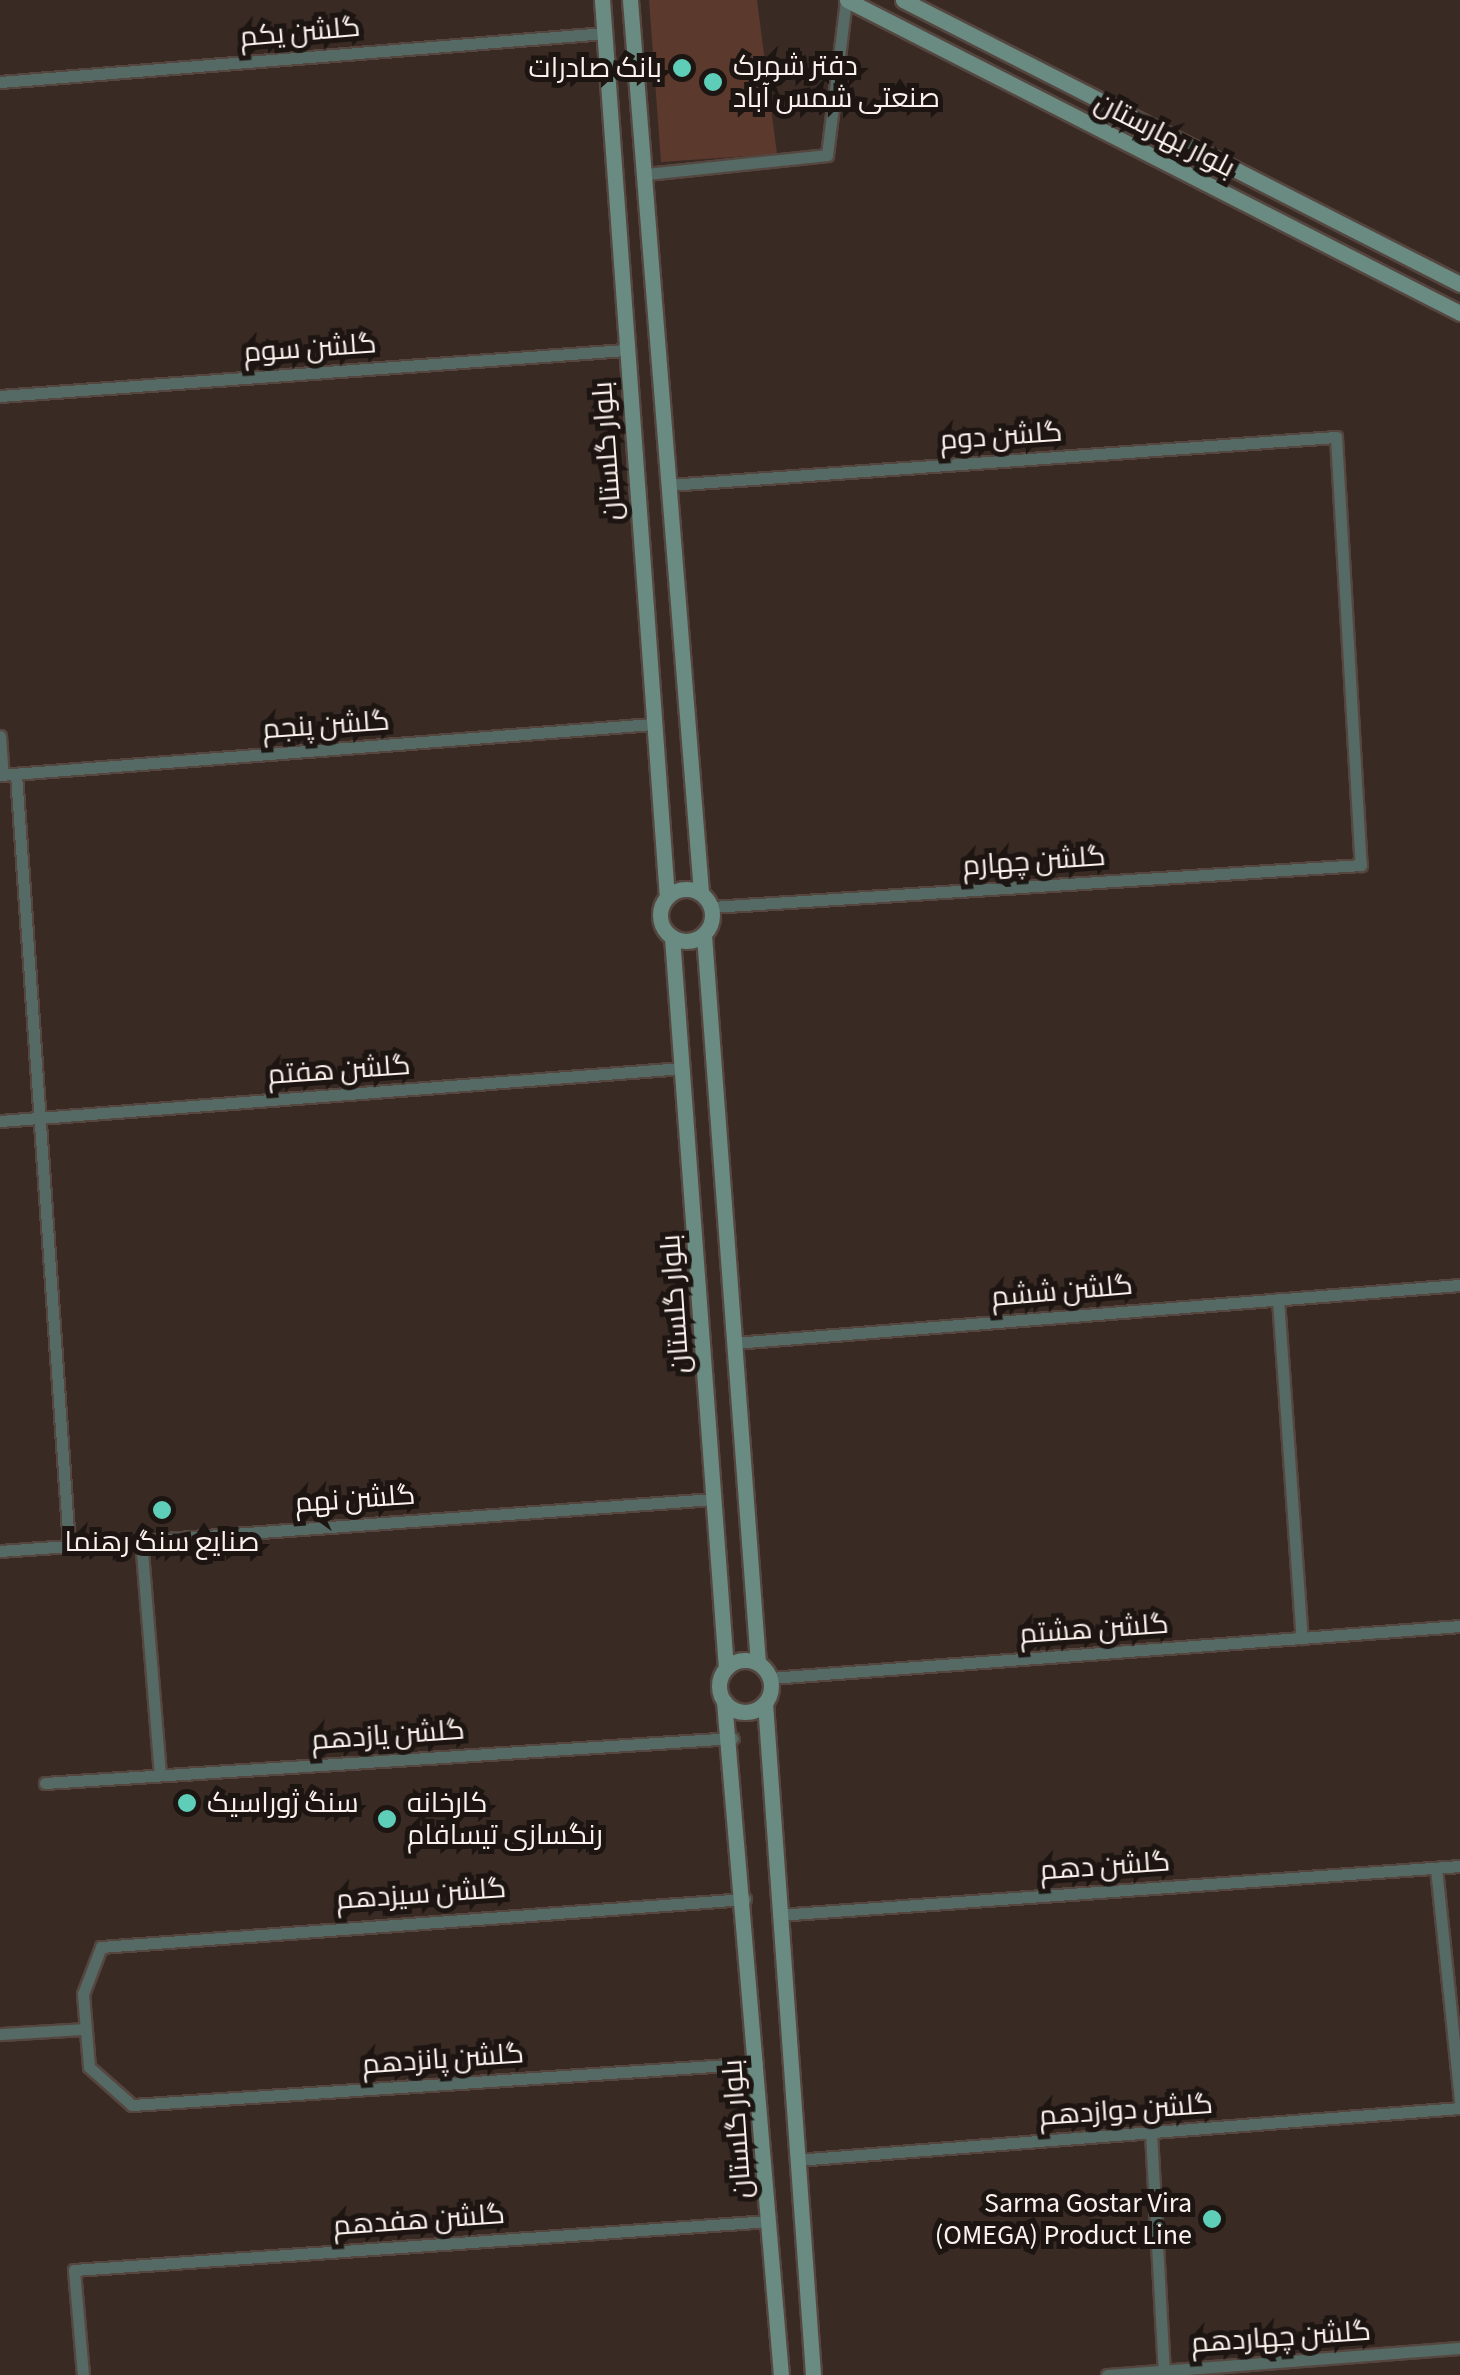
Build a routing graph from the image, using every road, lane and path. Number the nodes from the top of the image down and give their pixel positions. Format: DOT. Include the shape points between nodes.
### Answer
graph roads {
  1 [pos="602,0"];
  2 [pos="630,0"];
  3 [pos="846,0"];
  4 [pos="903,0"];
  5 [pos="605,33"];
  6 [pos="0,82"];
  7 [pos="646,174"];
  8 [pos="1460,284"];
  9 [pos="1460,314"];
  10 [pos="624,350"];
  11 [pos="0,396"];
  12 [pos="669,485"];
  13 [pos="652,724"];
  14 [pos="0,736"];
  15 [pos="6,775"];
  16 [pos="1361,865"];
  17 [pos="701,893"];
  18 [pos="667,897"];
  19 [pos="712,907"];
  20 [pos="704,935"];
  21 [pos="672,937"];
  22 [pos="683,1068"];
  23 [pos="41,1118"];
  24 [pos="0,1121"];
  25 [pos="1460,1285"];
  26 [pos="1278,1299"];
  27 [pos="734,1343"];
  28 [pos="714,1499"];
  29 [pos="141,1540"];
  30 [pos="69,1545"];
  31 [pos="0,1551"];
  32 [pos="1460,1626"];
  33 [pos="1302,1638"];
  34 [pos="758,1662"];
  35 [pos="726,1668"];
  36 [pos="770,1678"];
  37 [pos="724,1702"];
  38 [pos="765,1703"];
  39 [pos="733,1738"];
  40 [pos="160,1774"];
  41 [pos="45,1782"];
  42 [pos="1460,1866"];
  43 [pos="1436,1868"];
  44 [pos="746,1899"];
  45 [pos="778,1914"];
  46 [pos="86,2029"];
  47 [pos="0,2034"];
  48 [pos="757,2062"];
  49 [pos="1460,2105"];
  50 [pos="1151,2133"];
  51 [pos="796,2160"];
  52 [pos="768,2221"];
  53 [pos="1460,2348"];
  54 [pos="1164,2371"];
  55 [pos="84,2375"];
  56 [pos="781,2375"];
  57 [pos="813,2375"];
  58 [pos="1107,2375"];
  1 -- 5 [label="street, بلوار گلستان"];
  2 -- 7 [label="street"];
  3 -- 7 [label="street" via="827,156"];
  3 -- 9 [label="street, بلوار بهارستان"];
  4 -- 8 [label="street, بلوار بهارستان"];
  5 -- 6 [label="street, گلشن یکم"];
  5 -- 10 [label="street, بلوار گلستان"];
  7 -- 12 [label="street"];
  10 -- 11 [label="street, گلشن سوم"];
  10 -- 13 [label="street, بلوار گلستان"];
  12 -- 16 [label="street, گلشن دوم" via="1336,437"];
  12 -- 17 [label="street"];
  13 -- 15 [label="street, گلشن پنجم"];
  13 -- 18 [label="street, بلوار گلستان"];
  14 -- 15 [label="street"];
  15 -- 23 [label="street"];
  16 -- 19 [label="street, گلشن چهارم"];
  17 -- 18 [label="street"];
  17 -- 19 [label="street"];
  18 -- 21 [label="street" via="660,914"];
  19 -- 20 [label="street"];
  20 -- 21 [label="street"];
  20 -- 27 [label="street, بلوار گلستان"];
  21 -- 22 [label="street, بلوار گلستان"];
  22 -- 23 [label="street, گلشن هفتم"];
  22 -- 28 [label="street, بلوار گلستان"];
  23 -- 24 [label="street, گلشن هفتم"];
  23 -- 30 [label="street"];
  25 -- 26 [label="street, گلشن ششم"];
  26 -- 27 [label="street, گلشن ششم"];
  26 -- 33 [label="street"];
  27 -- 34 [label="street, بلوار گلستان"];
  28 -- 29 [label="street, گلشن نهم"];
  28 -- 35 [label="street, بلوار گلستان"];
  29 -- 30 [label="street, گلشن نهم"];
  29 -- 40 [label="street"];
  30 -- 31 [label="street, گلشن نهم"];
  32 -- 33 [label="street, گلشن هشتم"];
  33 -- 36 [label="street, گلشن هشتم"];
  34 -- 35 [label="street"];
  34 -- 36 [label="street"];
  35 -- 37 [label="street"];
  36 -- 38 [label="street"];
  37 -- 38 [label="street" via="745,1712"];
  37 -- 39 [label="street, بلوار گلستان"];
  38 -- 45 [label="street, بلوار گلستان"];
  39 -- 40 [label="street, گلشن یازدهم"];
  39 -- 44 [label="street, بلوار گلستان"];
  40 -- 41 [label="street, گلشن یازدهم"];
  42 -- 43 [label="street, گلشن دهم"];
  43 -- 45 [label="street, گلشن دهم"];
  43 -- 49 [label="street"];
  44 -- 46 [label="street, گلشن سیزدهم" via="101,1947 83,1994"];
  44 -- 48 [label="street, بلوار گلستان"];
  45 -- 51 [label="street, بلوار گلستان"];
  46 -- 47 [label="street"];
  46 -- 48 [label="street, گلشن پانزدهم" via="88,2067 132,2105"];
  48 -- 52 [label="street, بلوار گلستان"];
  49 -- 50 [label="street, گلشن دوازدهم"];
  50 -- 51 [label="street, گلشن دوازدهم"];
  50 -- 54 [label="street"];
  51 -- 57 [label="street, بلوار گلستان"];
  52 -- 55 [label="street, گلشن هفدهم" via="74,2270"];
  52 -- 56 [label="street, بلوار گلستان"];
  53 -- 54 [label="street, گلشن چهاردهم"];
  54 -- 58 [label="street, گلشن چهاردهم"];
}
